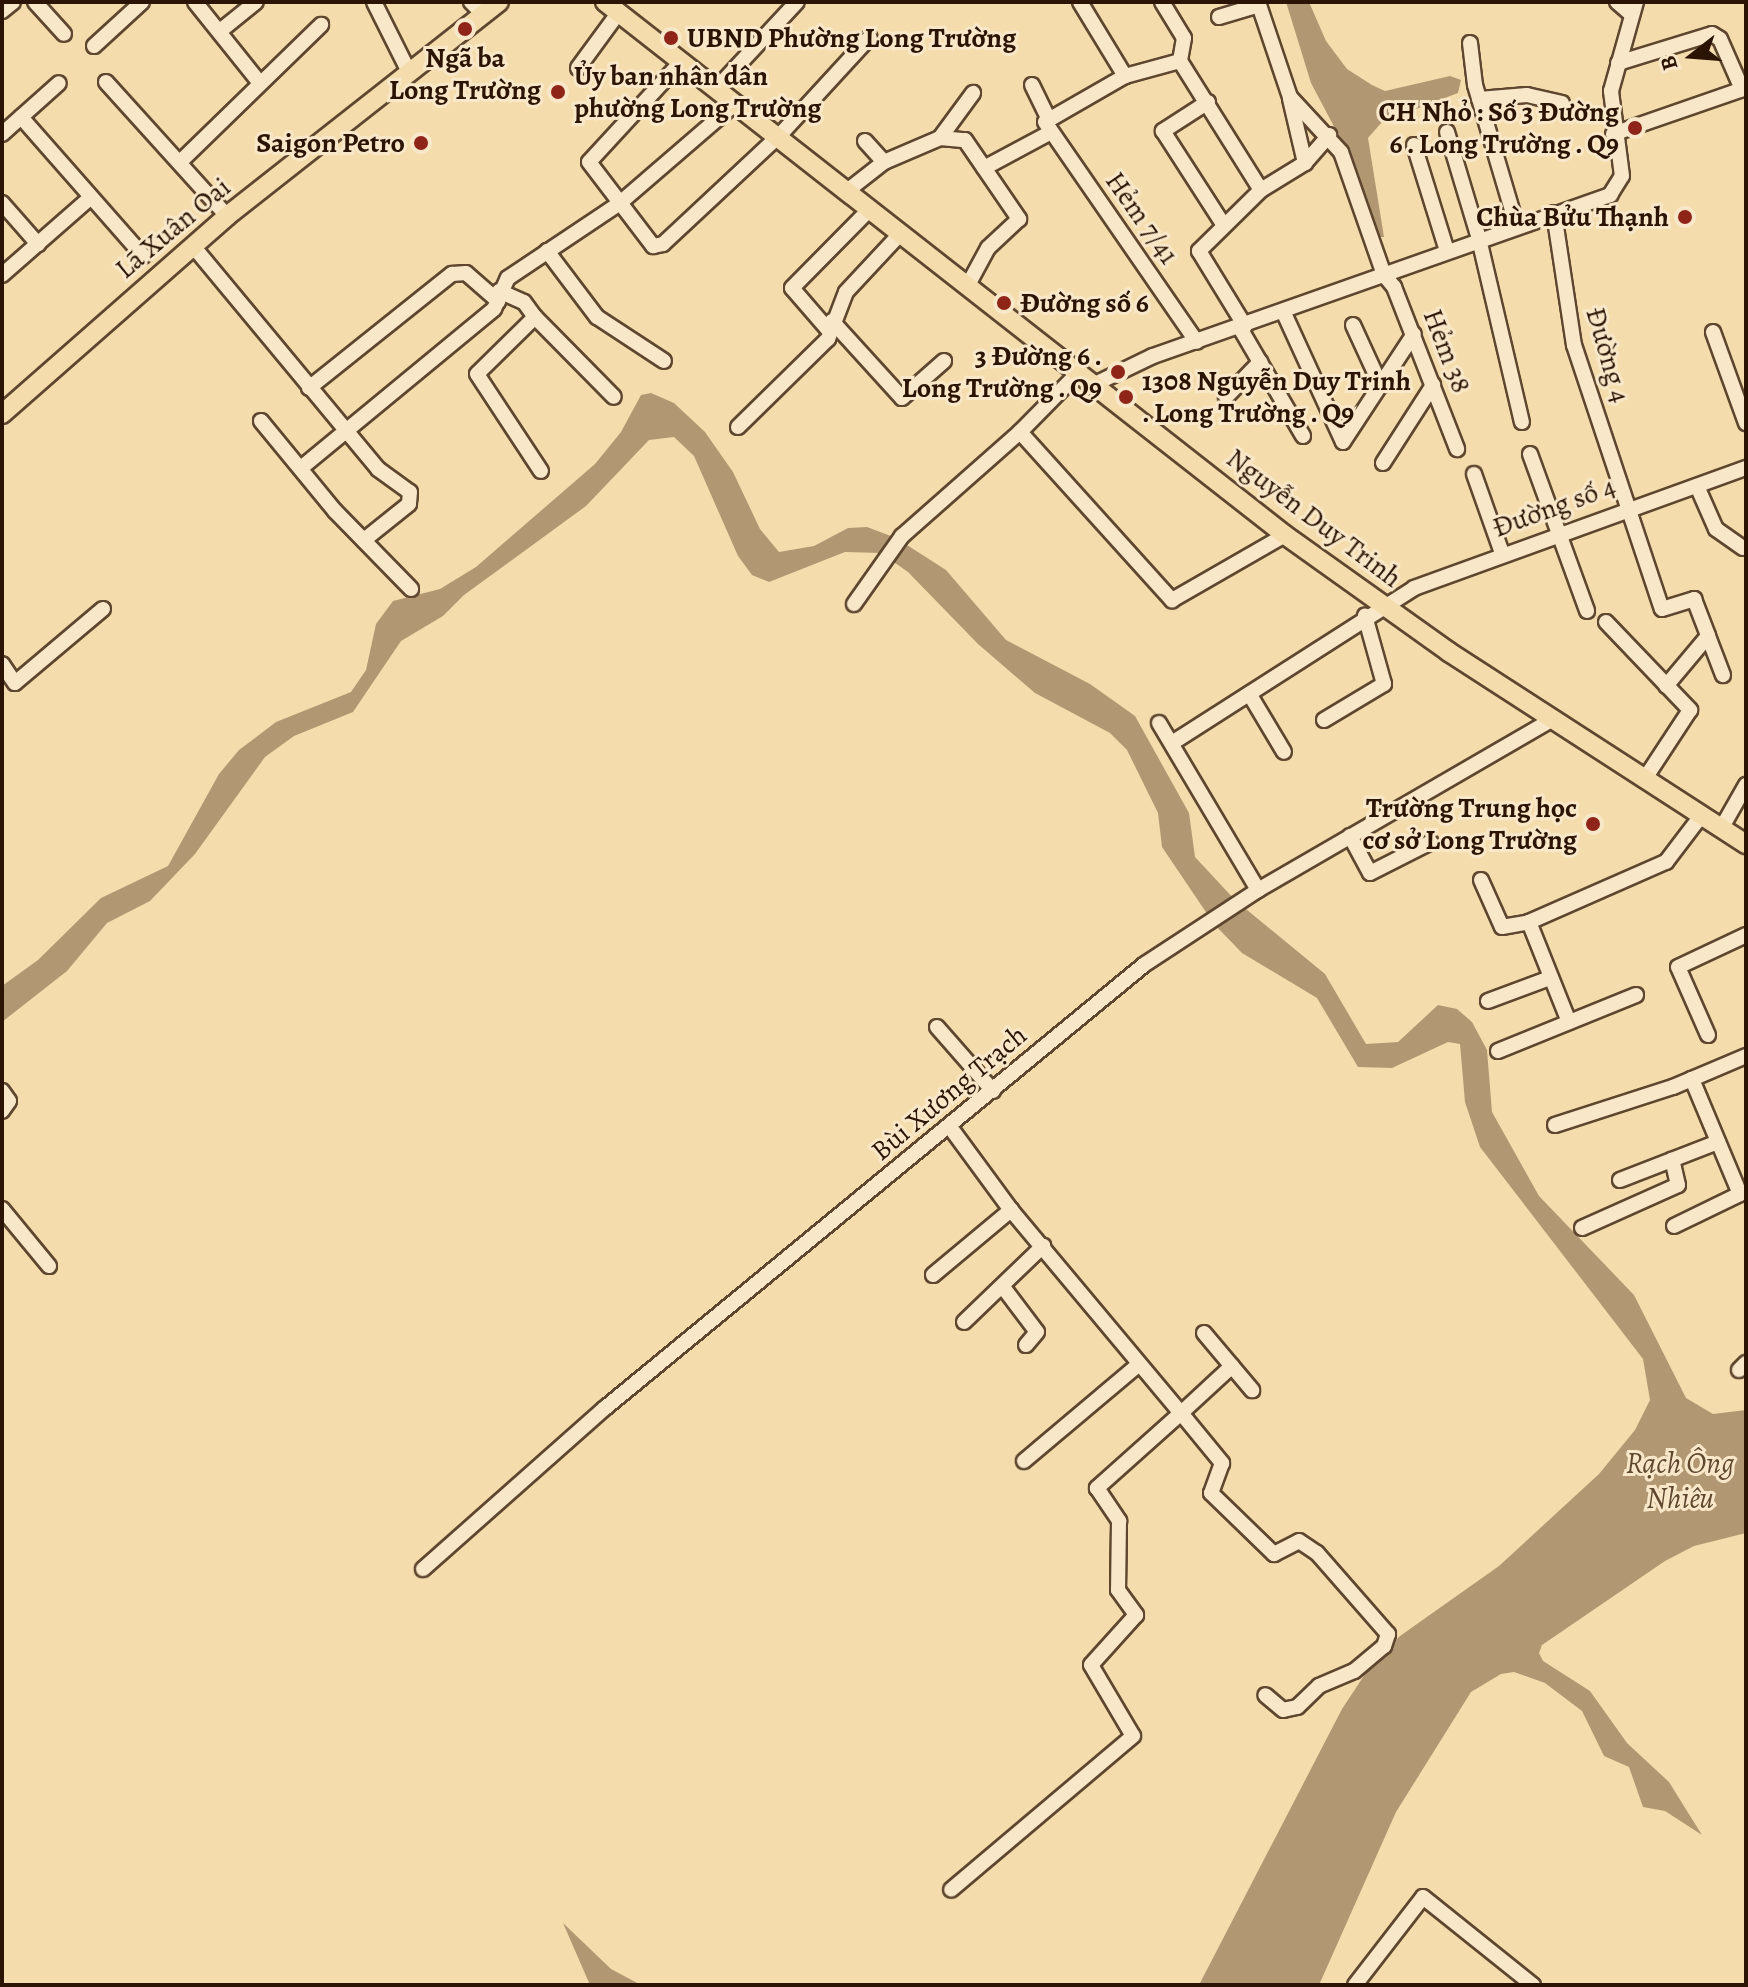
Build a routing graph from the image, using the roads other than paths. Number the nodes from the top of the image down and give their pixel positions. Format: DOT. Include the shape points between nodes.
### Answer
graph roads {
  1 [pos="13,2"];
  2 [pos="35,2"];
  3 [pos="142,2"];
  4 [pos="195,2"];
  5 [pos="256,2"];
  6 [pos="374,2"];
  7 [pos="499,2"];
  8 [pos="797,2"];
  9 [pos="1080,2"];
  10 [pos="1162,2"];
  11 [pos="1617,2"];
  12 [pos="1258,4"];
  13 [pos="477,8"];
  14 [pos="619,8"];
  15 [pos="1634,8"];
  16 [pos="2,11"];
  17 [pos="1219,17"];
  18 [pos="321,25"];
  19 [pos="220,31"];
  20 [pos="64,34"];
  21 [pos="870,37"];
  22 [pos="1470,43"];
  23 [pos="94,46"];
  24 [pos="682,61"];
  25 [pos="1180,61"];
  26 [pos="1618,63"];
  27 [pos="578,68"];
  28 [pos="409,72"];
  29 [pos="1125,76"];
  30 [pos="106,82"];
  31 [pos="259,82"];
  32 [pos="59,83"];
  33 [pos="1032,85"];
  34 [pos="717,88"];
  35 [pos="1744,89"];
  36 [pos="973,93"];
  37 [pos="1290,97"];
  38 [pos="1479,99"];
  39 [pos="1208,102"];
  40 [pos="736,103"];
  41 [pos="1562,103"];
  42 [pos="21,117"];
  43 [pos="1048,125"];
  44 [pos="1447,132"];
  45 [pos="2,134"];
  46 [pos="1613,134"];
  47 [pos="1329,135"];
  48 [pos="779,136"];
  49 [pos="940,138"];
  50 [pos="865,141"];
  51 [pos="1414,145"];
  52 [pos="180,162"];
  53 [pos="884,162"];
  54 [pos="1305,163"];
  55 [pos="984,168"];
  56 [pos="1261,190"];
  57 [pos="847,191"];
  58 [pos="91,197"];
  59 [pos="2,203"];
  60 [pos="620,203"];
  61 [pos="870,209"];
  62 [pos="1554,213"];
  63 [pos="227,216"];
  64 [pos="1223,224"];
  65 [pos="1517,227"];
  66 [pos="901,233"];
  67 [pos="1479,239"];
  68 [pos="38,244"];
  69 [pos="193,246"];
  70 [pos="547,251"];
  71 [pos="1447,251"];
  72 [pos="143,256"];
  73 [pos="2,275"];
  74 [pos="1384,275"];
  75 [pos="968,285"];
  76 [pos="498,296"];
  77 [pos="1283,311"];
  78 [pos="535,317"];
  79 [pos="1353,325"];
  80 [pos="831,326"];
  81 [pos="1243,327"];
  82 [pos="1713,332"];
  83 [pos="1414,334"];
  84 [pos="1197,342"];
  85 [pos="664,361"];
  86 [pos="944,361"];
  87 [pos="1260,362"];
  88 [pos="1079,372"];
  89 [pos="1095,384"];
  90 [pos="1433,385"];
  91 [pos="1381,386"];
  92 [pos="309,388"];
  93 [pos="614,397"];
  94 [pos="1226,397"];
  95 [pos="2,414"];
  96 [pos="261,421"];
  97 [pos="1522,422"];
  98 [pos="1746,423"];
  99 [pos="738,427"];
  100 [pos="345,431"];
  101 [pos="1020,432"];
  102 [pos="1303,436"];
  103 [pos="1457,449"];
  104 [pos="1530,454"];
  105 [pos="1383,463"];
  106 [pos="301,468"];
  107 [pos="1746,468"];
  108 [pos="541,471"];
  109 [pos="1474,474"];
  110 [pos="1697,486"];
  111 [pos="1629,507"];
  112 [pos="1559,532"];
  113 [pos="1285,535"];
  114 [pos="364,540"];
  115 [pos="1743,548"];
  116 [pos="1502,553"];
  117 [pos="411,589"];
  118 [pos="854,604"];
  119 [pos="1382,605"];
  120 [pos="103,609"];
  121 [pos="1587,611"];
  122 [pos="1365,616"];
  123 [pos="1606,622"];
  124 [pos="1708,636"];
  125 [pos="2,664"];
  126 [pos="1723,675"];
  127 [pos="1666,686"];
  128 [pos="1250,695"];
  129 [pos="1324,720"];
  130 [pos="1551,720"];
  131 [pos="1159,723"];
  132 [pos="1172,743"];
  133 [pos="1284,752"];
  134 [pos="1644,780"];
  135 [pos="1746,785"];
  136 [pos="1701,816"];
  137 [pos="1721,829"];
  138 [pos="1350,836"];
  139 [pos="1431,842"];
  140 [pos="1746,844"];
  141 [pos="1481,880"];
  142 [pos="1252,893"];
  143 [pos="1529,922"];
  144 [pos="1746,935"];
  145 [pos="1550,978"];
  146 [pos="1636,995"];
  147 [pos="1488,1001"];
  148 [pos="1569,1022"];
  149 [pos="937,1027"];
  150 [pos="1708,1035"];
  151 [pos="1498,1051"];
  152 [pos="1746,1056"];
  153 [pos="1692,1079"];
  154 [pos="2,1091"];
  155 [pos="993,1091"];
  156 [pos="2,1111"];
  157 [pos="1555,1125"];
  158 [pos="950,1127"];
  159 [pos="1718,1142"];
  160 [pos="1672,1160"];
  161 [pos="1620,1180"];
  162 [pos="1743,1193"];
  163 [pos="2,1209"];
  164 [pos="1011,1210"];
  165 [pos="1674,1226"];
  166 [pos="1582,1228"];
  167 [pos="1043,1246"];
  168 [pos="49,1266"];
  169 [pos="933,1275"];
  170 [pos="1003,1287"];
  171 [pos="964,1322"];
  172 [pos="1204,1333"];
  173 [pos="1026,1345"];
  174 [pos="1139,1364"];
  175 [pos="1232,1366"];
  176 [pos="1252,1390"];
  177 [pos="1181,1413"];
  178 [pos="1024,1461"];
  179 [pos="423,1569"];
  180 [pos="1265,1695"];
  181 [pos="951,1890"];
  182 [pos="1355,1985"];
  183 [pos="1533,1985"];
  1 -- 16 [label="street"];
  2 -- 20 [label="street"];
  3 -- 23 [label="street"];
  4 -- 19 [label="street"];
  5 -- 19 [label="street"];
  6 -- 28 [label="street"];
  7 -- 13 [label="main road, Lã Xuân Oai"];
  8 -- 34 [label="street"];
  9 -- 29 [label="street"];
  10 -- 25 [label="street" via="1184,38"];
  11 -- 15 [label="street"];
  12 -- 17 [label="street"];
  12 -- 37 [label="street"];
  13 -- 28 [label="main road, Lã Xuân Oai"];
  14 -- 24 [label="main road, Nguyễn Duy Trinh"];
  14 -- 27 [label="street"];
  15 -- 26 [label="street"];
  18 -- 31 [label="street"];
  19 -- 31 [label="street"];
  21 -- 48 [label="street"];
  22 -- 38 [label="street"];
  24 -- 34 [label="main road, Nguyễn Duy Trinh"];
  24 -- 60 [label="street" via="590,159"];
  25 -- 29 [label="street"];
  25 -- 39 [label="street"];
  26 -- 35 [label="street" via="1706,34 1720,39"];
  26 -- 46 [label="street" via="1609,108"];
  28 -- 63 [label="main road, Lã Xuân Oai"];
  29 -- 43 [label="street"];
  30 -- 52 [label="street"];
  31 -- 52 [label="street"];
  32 -- 42 [label="street"];
  33 -- 43 [label="street, Hẻm 7/41"];
  34 -- 40 [label="main road, Nguyễn Duy Trinh"];
  35 -- 46 [label="street"];
  36 -- 49 [label="street"];
  37 -- 47 [label="street, Hẻm 38"];
  37 -- 54 [label="street"];
  38 -- 41 [label="street" via="1527,95"];
  38 -- 65 [label="street"];
  39 -- 56 [label="street"];
  39 -- 64 [label="street" via="1163,131"];
  40 -- 48 [label="main road, Nguyễn Duy Trinh"];
  40 -- 60 [label="street"];
  42 -- 45 [label="street"];
  42 -- 58 [label="street"];
  43 -- 55 [label="street"];
  43 -- 84 [label="street, Hẻm 7/41"];
  44 -- 67 [label="street"];
  46 -- 62 [label="street" via="1622,176 1619,186 1610,195"];
  47 -- 54 [label="street"];
  47 -- 74 [label="street, Hẻm 38" via="1341,152"];
  48 -- 57 [label="main road, Nguyễn Duy Trinh"];
  48 -- 60 [label="street" via="663,244 653,246"];
  49 -- 53 [label="street"];
  49 -- 55 [label="street" via="965,140"];
  50 -- 53 [label="street"];
  51 -- 71 [label="street"];
  52 -- 63 [label="street"];
  53 -- 57 [label="street"];
  54 -- 56 [label="street"];
  55 -- 75 [label="street" via="1019,219 988,248"];
  56 -- 64 [label="street"];
  57 -- 61 [label="main road, Nguyễn Duy Trinh"];
  58 -- 68 [label="street"];
  58 -- 72 [label="street"];
  59 -- 68 [label="street"];
  60 -- 70 [label="street"];
  61 -- 66 [label="main road, Nguyễn Duy Trinh"];
  61 -- 80 [label="street" via="792,288"];
  62 -- 65 [label="street"];
  62 -- 111 [label="street, Đường 4" via="1574,345"];
  63 -- 69 [label="main road, Lã Xuân Oai"];
  64 -- 81 [label="street" via="1199,251"];
  65 -- 67 [label="street"];
  66 -- 75 [label="main road, Nguyễn Duy Trinh"];
  66 -- 80 [label="street" via="846,292"];
  67 -- 71 [label="street"];
  67 -- 97 [label="street"];
  68 -- 73 [label="street"];
  69 -- 92 [label="street"];
  69 -- 95 [label="main road, Lã Xuân Oai"];
  70 -- 76 [label="street"];
  70 -- 85 [label="street" via="597,317"];
  71 -- 74 [label="street"];
  74 -- 77 [label="street"];
  74 -- 83 [label="street, Hẻm 38"];
  75 -- 88 [label="main road, Nguyễn Duy Trinh"];
  76 -- 78 [label="street" via="524,302"];
  76 -- 92 [label="street" via="466,273 452,274"];
  76 -- 100 [label="street" via="494,309"];
  77 -- 81 [label="street"];
  77 -- 91 [label="street" via="1340,440 1346,441"];
  78 -- 93 [label="street"];
  78 -- 108 [label="street" via="477,374"];
  79 -- 91 [label="street"];
  80 -- 86 [label="street" via="902,398"];
  80 -- 99 [label="street"];
  81 -- 84 [label="street"];
  81 -- 87 [label="street"];
  82 -- 98 [label="street"];
  83 -- 90 [label="street, Hẻm 38"];
  83 -- 91 [label="street"];
  84 -- 89 [label="street"];
  87 -- 94 [label="street"];
  87 -- 102 [label="street"];
  88 -- 89 [label="main road, Nguyễn Duy Trinh"];
  88 -- 101 [label="street"];
  89 -- 113 [label="main road, Nguyễn Duy Trinh"];
  90 -- 103 [label="street, Hẻm 38"];
  90 -- 105 [label="street"];
  92 -- 100 [label="street"];
  96 -- 106 [label="street"];
  100 -- 106 [label="street"];
  100 -- 114 [label="street" via="411,498"];
  101 -- 113 [label="street" via="1172,600"];
  101 -- 118 [label="street" via="905,533"];
  104 -- 112 [label="street"];
  106 -- 114 [label="street"];
  107 -- 110 [label="street, Đường số 4"];
  109 -- 116 [label="street"];
  110 -- 111 [label="street, Đường số 4"];
  110 -- 115 [label="street" via="1716,529"];
  111 -- 112 [label="street, Đường số 4"];
  111 -- 124 [label="street, Đường 4" via="1662,609 1694,599"];
  112 -- 116 [label="street, Đường số 4"];
  112 -- 121 [label="street"];
  113 -- 119 [label="main road, Nguyễn Duy Trinh"];
  114 -- 117 [label="street"];
  116 -- 119 [label="street, Đường số 4"];
  119 -- 122 [label="street, Đường số 4"];
  119 -- 130 [label="main road, Nguyễn Duy Trinh"];
  120 -- 125 [label="street" via="15,683"];
  122 -- 128 [label="street, Đường số 4"];
  122 -- 129 [label="street" via="1384,684"];
  123 -- 127 [label="street"];
  124 -- 126 [label="street"];
  124 -- 127 [label="street"];
  127 -- 134 [label="street" via="1690,710"];
  128 -- 132 [label="street, Đường số 4"];
  128 -- 133 [label="street"];
  130 -- 134 [label="main road, Nguyễn Duy Trinh"];
  130 -- 138 [label="street, Bùi Xương Trạch"];
  131 -- 132 [label="street"];
  132 -- 142 [label="street"];
  134 -- 136 [label="main road, Nguyễn Duy Trinh"];
  135 -- 137 [label="street"];
  136 -- 137 [label="main road, Nguyễn Duy Trinh"];
  136 -- 143 [label="street" via="1666,862"];
  137 -- 140 [label="main road, Nguyễn Duy Trinh"];
  138 -- 139 [label="street" via="1370,873"];
  138 -- 142 [label="street, Bùi Xương Trạch"];
  141 -- 143 [label="street" via="1502,927"];
  142 -- 155 [label="street, Bùi Xương Trạch" via="1145,964"];
  143 -- 145 [label="street"];
  144 -- 150 [label="street" via="1678,967"];
  145 -- 147 [label="street"];
  145 -- 148 [label="street"];
  146 -- 148 [label="street"];
  148 -- 151 [label="street"];
  149 -- 155 [label="street"];
  152 -- 153 [label="street"];
  153 -- 157 [label="street"];
  153 -- 159 [label="street"];
  154 -- 156 [label="street" via="9,1101"];
  155 -- 158 [label="street, Bùi Xương Trạch"];
  158 -- 164 [label="street"];
  158 -- 179 [label="street, Bùi Xương Trạch" via="605,1408"];
  159 -- 160 [label="street"];
  159 -- 162 [label="street"];
  160 -- 161 [label="street"];
  160 -- 166 [label="street" via="1678,1185"];
  162 -- 165 [label="street"];
  163 -- 168 [label="street"];
  164 -- 167 [label="street"];
  164 -- 169 [label="street"];
  167 -- 170 [label="street"];
  167 -- 174 [label="street"];
  170 -- 171 [label="street"];
  170 -- 173 [label="street" via="1037,1332"];
  172 -- 175 [label="street"];
  174 -- 177 [label="street"];
  174 -- 178 [label="street"];
  175 -- 176 [label="street"];
  175 -- 177 [label="street"];
  177 -- 180 [label="street" via="1222,1463 1211,1493 1274,1554 1299,1541 1317,1553 1388,1634 1384,1646 1354,1671 1319,1686 1297,1707 1283,1710"];
  177 -- 181 [label="street" via="1097,1488 1119,1521 1118,1590 1136,1615 1091,1665 1133,1736"];
  182 -- 183 [label="street" via="1423,1897"];
}
